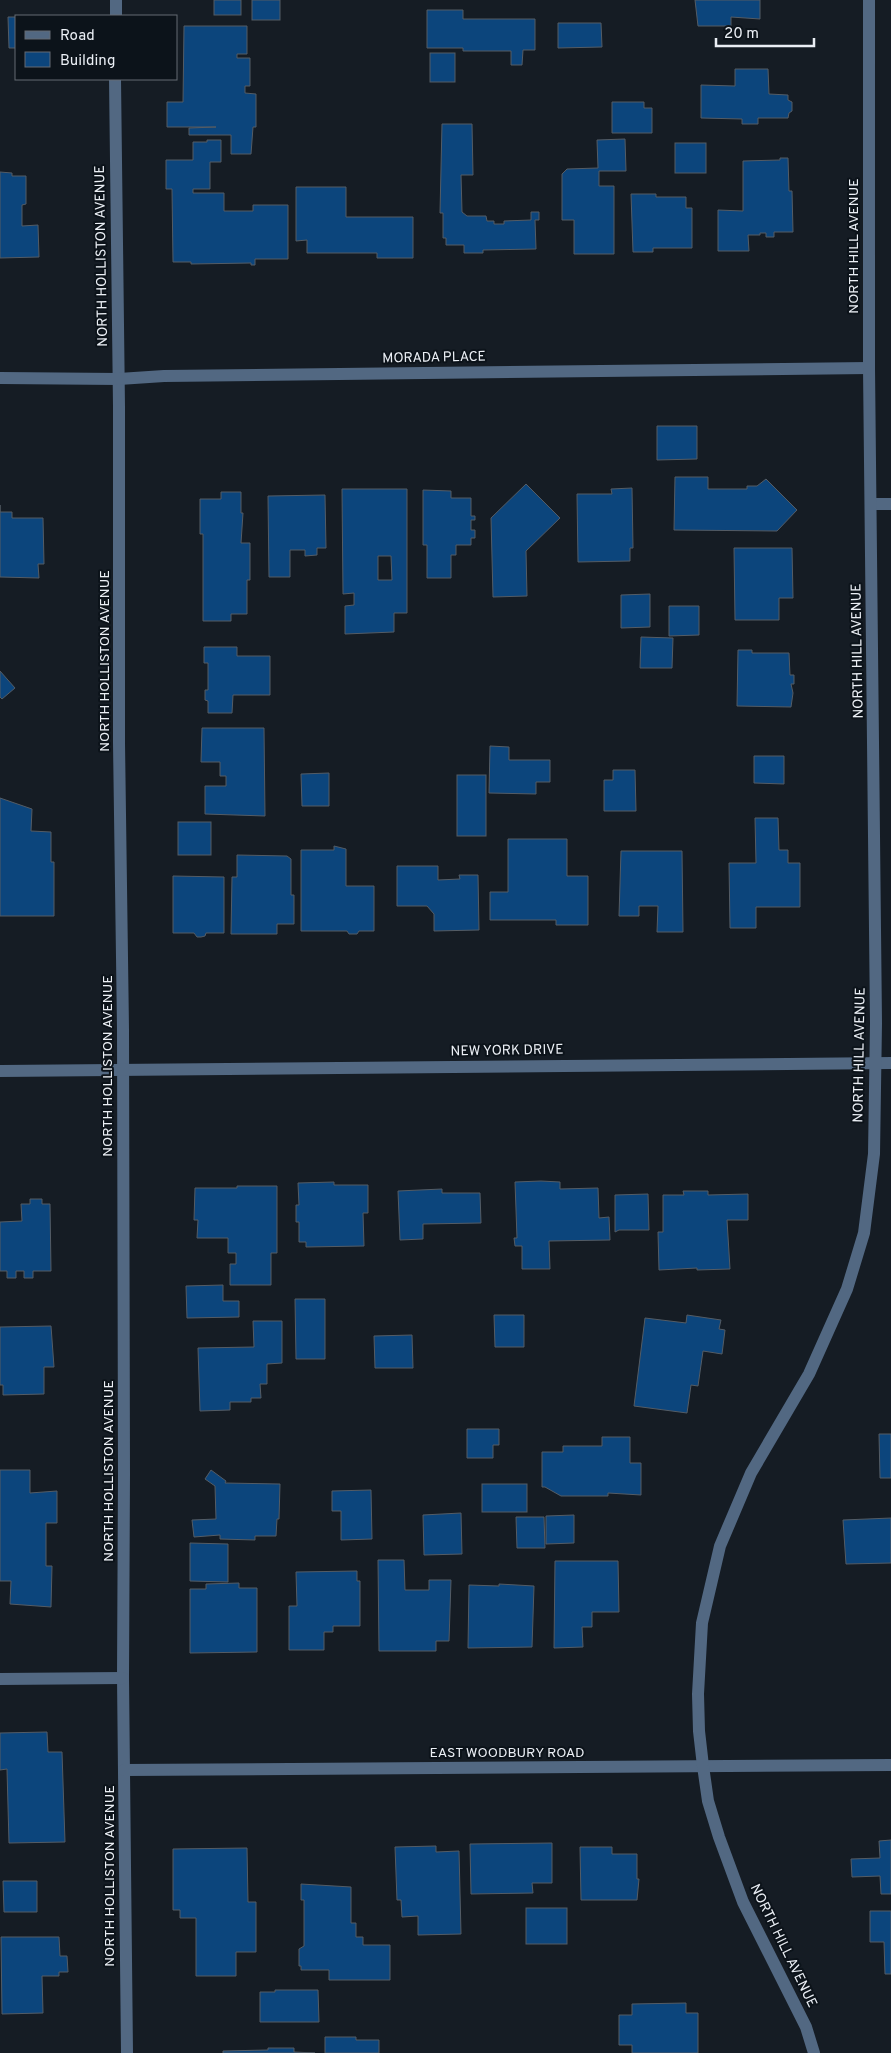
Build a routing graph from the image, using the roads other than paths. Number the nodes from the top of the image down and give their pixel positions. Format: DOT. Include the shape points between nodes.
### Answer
graph roads {
  1 [pos="116,0"];
  2 [pos="869,0"];
  3 [pos="116,15"];
  4 [pos="115,80"];
  5 [pos="869,368"];
  6 [pos="0,378"];
  7 [pos="119,378"];
  8 [pos="871,504"];
  9 [pos="891,504"];
  10 [pos="876,1063"];
  11 [pos="891,1063"];
  12 [pos="123,1069"];
  13 [pos="0,1071"];
  14 [pos="123,1678"];
  15 [pos="0,1679"];
  16 [pos="891,1765"];
  17 [pos="703,1766"];
  18 [pos="124,1770"];
  19 [pos="127,2053"];
  20 [pos="814,2053"];
  1 -- 3 [label="street"];
  2 -- 5 [label="street, NORTH HILL AVENUE"];
  4 -- 7 [label="street, NORTH HOLLISTON AVENUE"];
  5 -- 7 [label="street, MORADA PLACE"];
  5 -- 8 [label="street, NORTH HILL AVENUE"];
  6 -- 7 [label="street, MORADA PLACE"];
  7 -- 12 [label="street, NORTH HOLLISTON AVENUE"];
  8 -- 9 [label="street"];
  8 -- 10 [label="street, NORTH HILL AVENUE"];
  10 -- 11 [label="street, NEW YORK DRIVE"];
  10 -- 12 [label="street, NEW YORK DRIVE"];
  10 -- 17 [label="street, NORTH HILL AVENUE" via="874,1154 864,1233 847,1289 809,1374 751,1473 718,1556 702,1623 698,1694"];
  12 -- 13 [label="street, NEW YORK DRIVE"];
  12 -- 14 [label="street, NORTH HOLLISTON AVENUE"];
  14 -- 15 [label="street"];
  14 -- 18 [label="street, NORTH HOLLISTON AVENUE"];
  16 -- 17 [label="street, EAST WOODBURY ROAD"];
  17 -- 18 [label="street, EAST WOODBURY ROAD"];
  17 -- 20 [label="street, NORTH HILL AVENUE" via="708,1801 743,1902 806,2027"];
  18 -- 19 [label="street, NORTH HOLLISTON AVENUE"];
}
